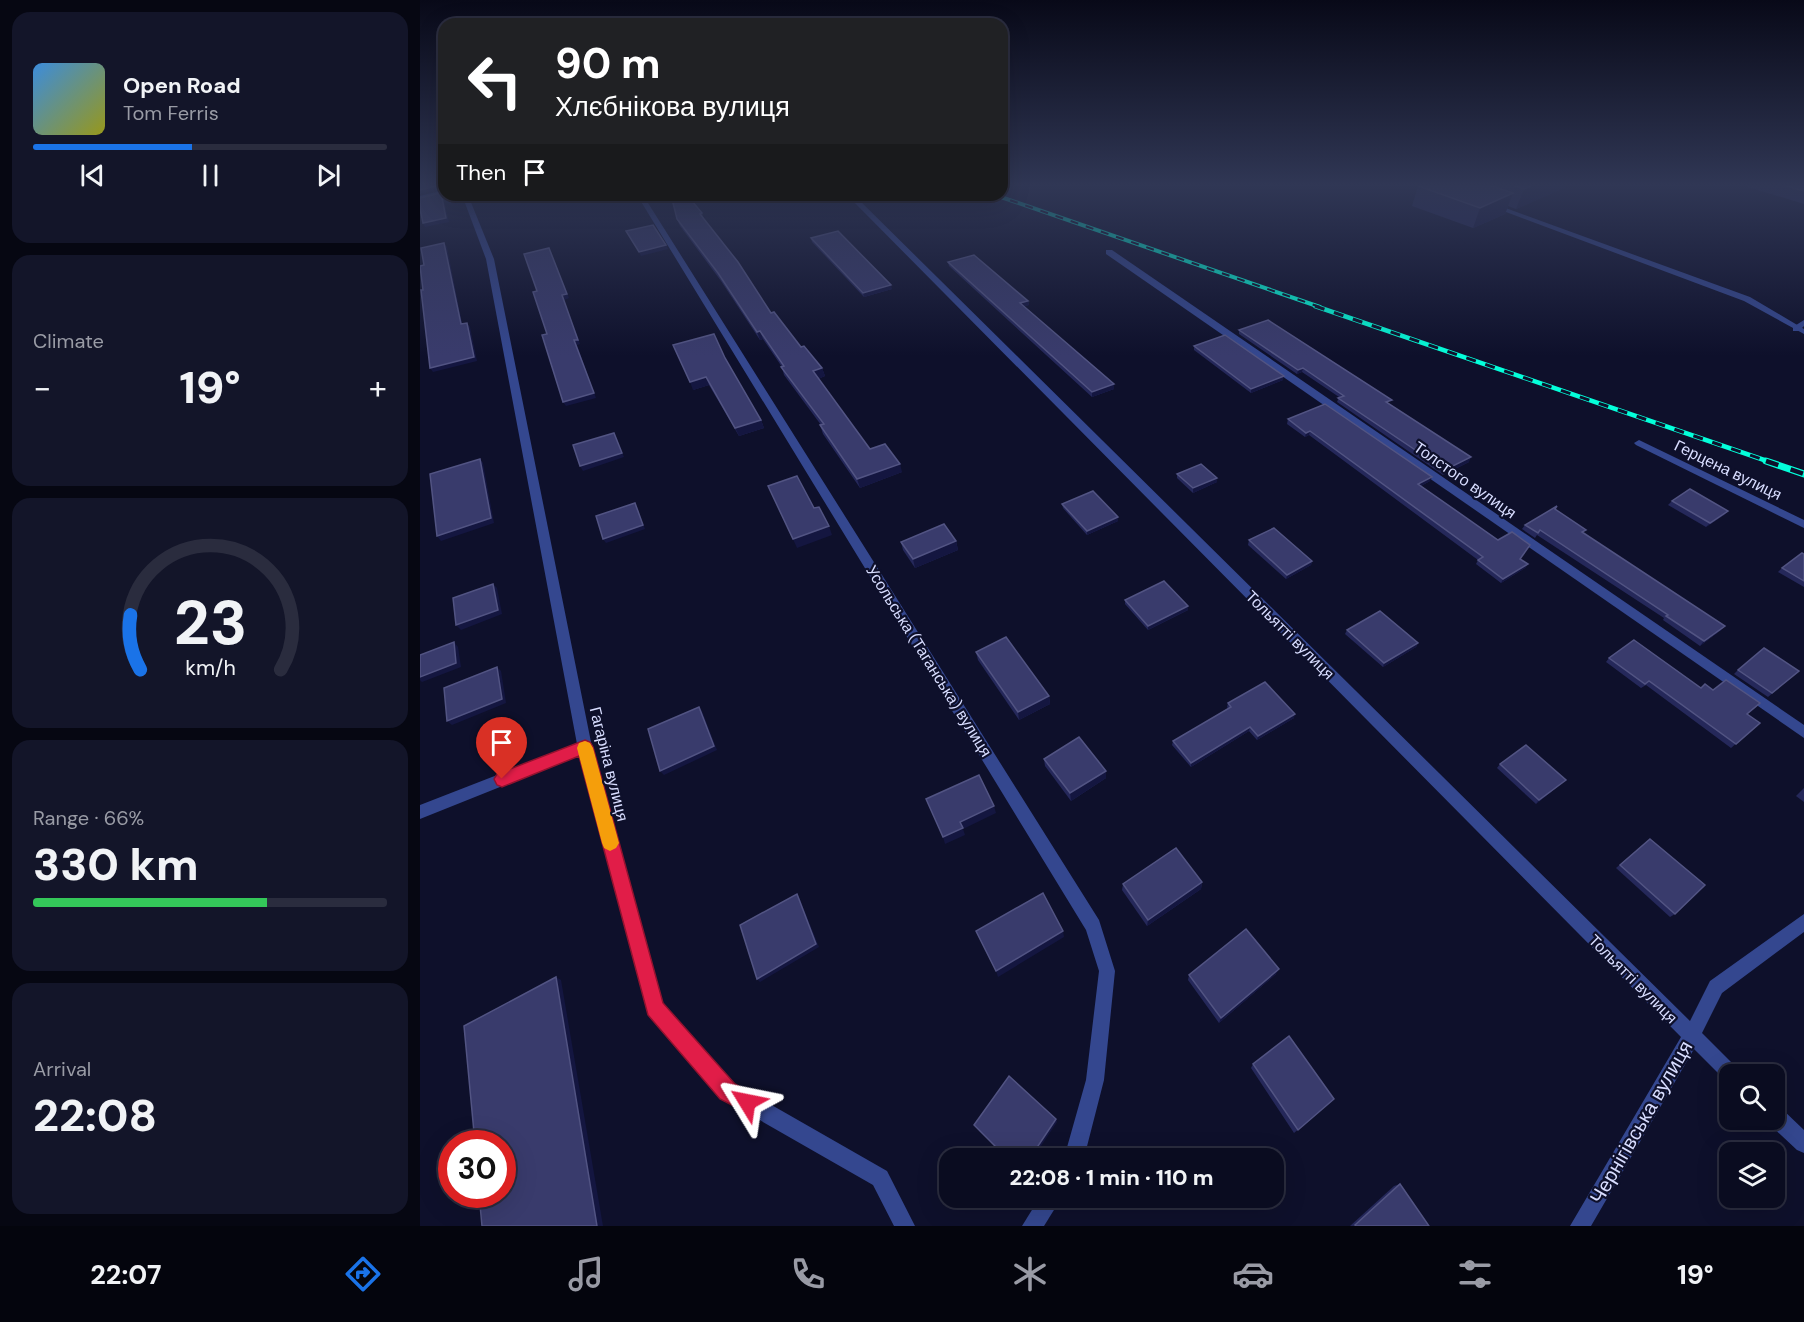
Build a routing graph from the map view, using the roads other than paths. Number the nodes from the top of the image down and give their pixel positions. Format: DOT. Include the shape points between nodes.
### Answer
graph roads {
  1 [pos="483,241"];
  2 [pos="669,241"];
  3 [pos="896,241"];
  4 [pos="1591,241"];
  5 [pos="1109,252"];
  6 [pos="1804,322"];
  7 [pos="1796,328"];
  8 [pos="1804,332"];
  9 [pos="1639,443"];
  10 [pos="1804,524"];
  11 [pos="1804,732"];
  12 [pos="585,747"];
  13 [pos="420,812"];
  14 [pos="1804,922"];
  15 [pos="1691,1037"];
  16 [pos="1720,1064"];
  17 [pos="1785,1125"];
  18 [pos="1804,1143"];
  19 [pos="1077,1148"];
  20 [pos="1044,1208"];
  21 [pos="905,1226"];
  22 [pos="1032,1226"];
  23 [pos="1580,1226"];
  1 -- 12 [label="street, Гагаріна вулиця" via="490,260"];
  2 -- 19 [label="street, Усольська (Таганська) вулиця" via="1093,926 1107,971 1095,1080"];
  3 -- 15 [label="street, Тольятті вулиця"];
  4 -- 7 [label="street" via="1747,299"];
  5 -- 11 [label="street, Толстого вулиця"];
  6 -- 7 [label="lane"];
  7 -- 8 [label="street"];
  9 -- 10 [label="street, Герцена вулиця"];
  12 -- 13 [label="street"];
  12 -- 21 [label="street, Гагаріна вулиця" via="655,1008 728,1092 880,1178"];
  14 -- 15 [label="street, Чернігівська вулиця" via="1716,987"];
  15 -- 16 [label="street, Тольятті вулиця"];
  15 -- 23 [label="street, Чернігівська вулиця"];
  17 -- 18 [label="street"];
  20 -- 22 [label="street"];
}
